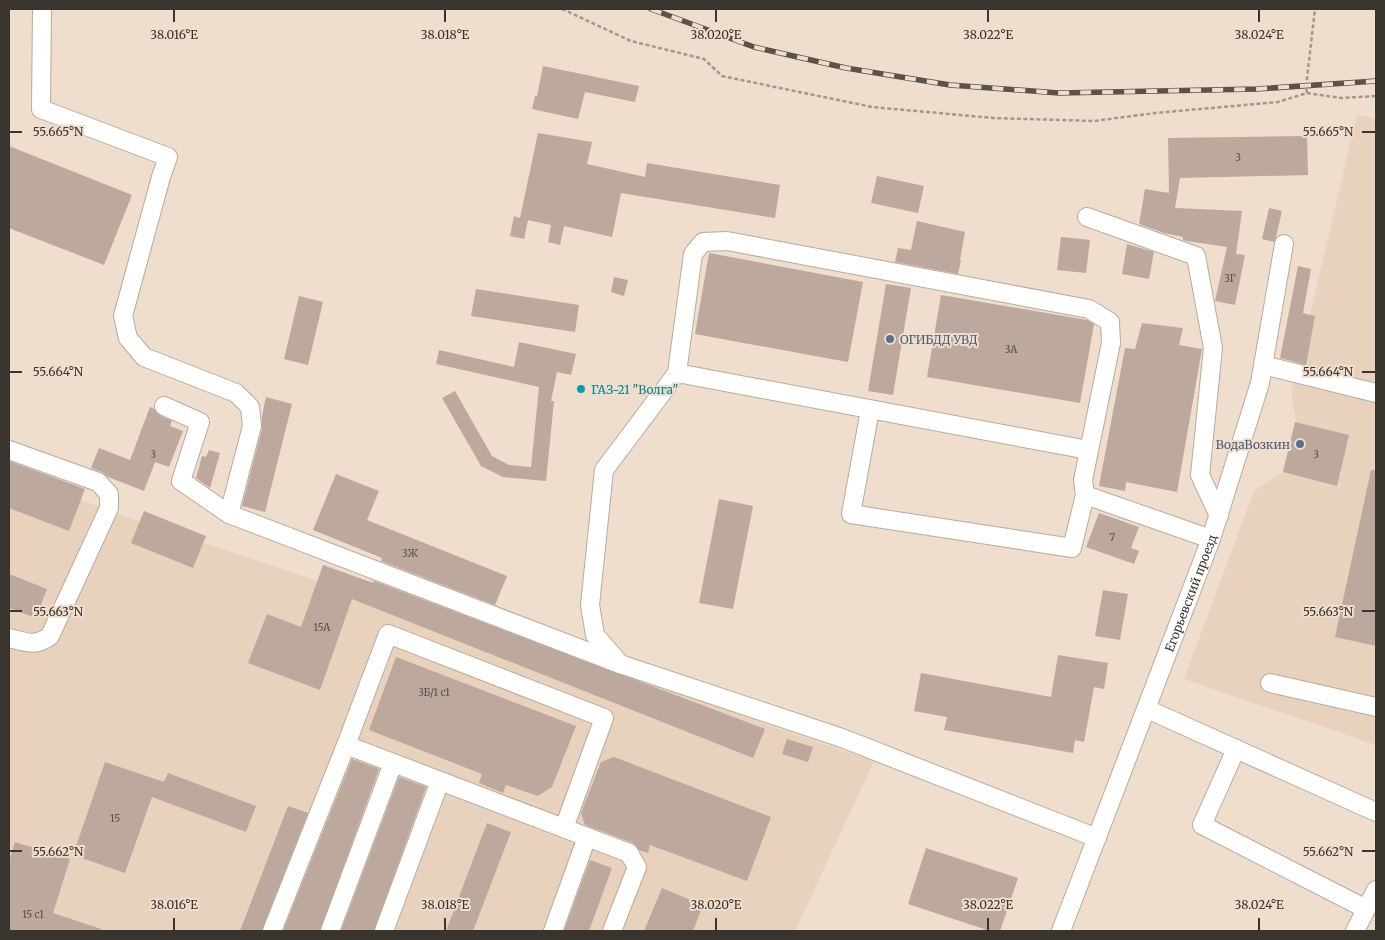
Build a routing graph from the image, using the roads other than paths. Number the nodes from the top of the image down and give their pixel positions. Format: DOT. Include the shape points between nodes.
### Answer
graph roads {
  1 [pos="42,9"];
  2 [pos="1087,217"];
  3 [pos="1284,244"];
  4 [pos="1263,365"];
  5 [pos="677,373"];
  6 [pos="1376,392"];
  7 [pos="164,406"];
  8 [pos="870,410"];
  9 [pos="9,450"];
  10 [pos="1088,450"];
  11 [pos="1085,495"];
  12 [pos="229,514"];
  13 [pos="1218,516"];
  14 [pos="1212,540"];
  15 [pos="9,638"];
  16 [pos="620,664"];
  17 [pos="1270,683"];
  18 [pos="1376,707"];
  19 [pos="1147,709"];
  20 [pos="346,745"];
  21 [pos="1236,749"];
  22 [pos="393,763"];
  23 [pos="440,781"];
  24 [pos="1376,812"];
  25 [pos="564,828"];
  26 [pos="587,837"];
  27 [pos="1097,838"];
  28 [pos="1376,890"];
  29 [pos="1366,909"];
  30 [pos="272,931"];
  31 [pos="330,931"];
  32 [pos="384,931"];
  33 [pos="553,931"];
  34 [pos="612,931"];
  35 [pos="1061,931"];
  36 [pos="1354,931"];
  1 -- 12 [label="street" via="41,109 168,157 123,316 128,338 144,357 236,393 250,407 252,426"];
  2 -- 13 [label="street" via="1196,256 1213,348 1200,475"];
  3 -- 4 [label="street, Егорьевский проезд"];
  4 -- 6 [label="street"];
  4 -- 13 [label="street, Егорьевский проезд"];
  5 -- 8 [label="street"];
  5 -- 10 [label="street" via="693,254 703,242 727,241 1089,309 1110,322 1111,343"];
  5 -- 16 [label="street" via="604,470 590,605 596,635"];
  7 -- 12 [label="street" via="200,422 181,481"];
  8 -- 10 [label="street"];
  8 -- 11 [label="street" via="851,514 1072,548"];
  9 -- 15 [label="street" via="98,482 109,494 109,508 50,636 31,644"];
  10 -- 11 [label="street" via="1082,480"];
  11 -- 14 [label="street"];
  12 -- 16 [label="street"];
  13 -- 14 [label="street, Егорьевский проезд"];
  14 -- 19 [label="street, Егорьевский проезд"];
  16 -- 27 [label="street" via="653,668"];
  17 -- 18 [label="street"];
  19 -- 21 [label="street"];
  19 -- 27 [label="street, Егорьевский проезд"];
  20 -- 22 [label="street"];
  20 -- 25 [label="street" via="388,634 604,718"];
  20 -- 30 [label="street"];
  21 -- 24 [label="street"];
  21 -- 29 [label="street" via="1202,825"];
  22 -- 23 [label="street"];
  22 -- 31 [label="street"];
  23 -- 25 [label="street"];
  23 -- 32 [label="street"];
  25 -- 26 [label="street"];
  26 -- 33 [label="street"];
  26 -- 34 [label="street" via="629,853 637,867"];
  27 -- 35 [label="street, Егорьевский проезд"];
  28 -- 29 [label="street"];
  29 -- 36 [label="street"];
}
